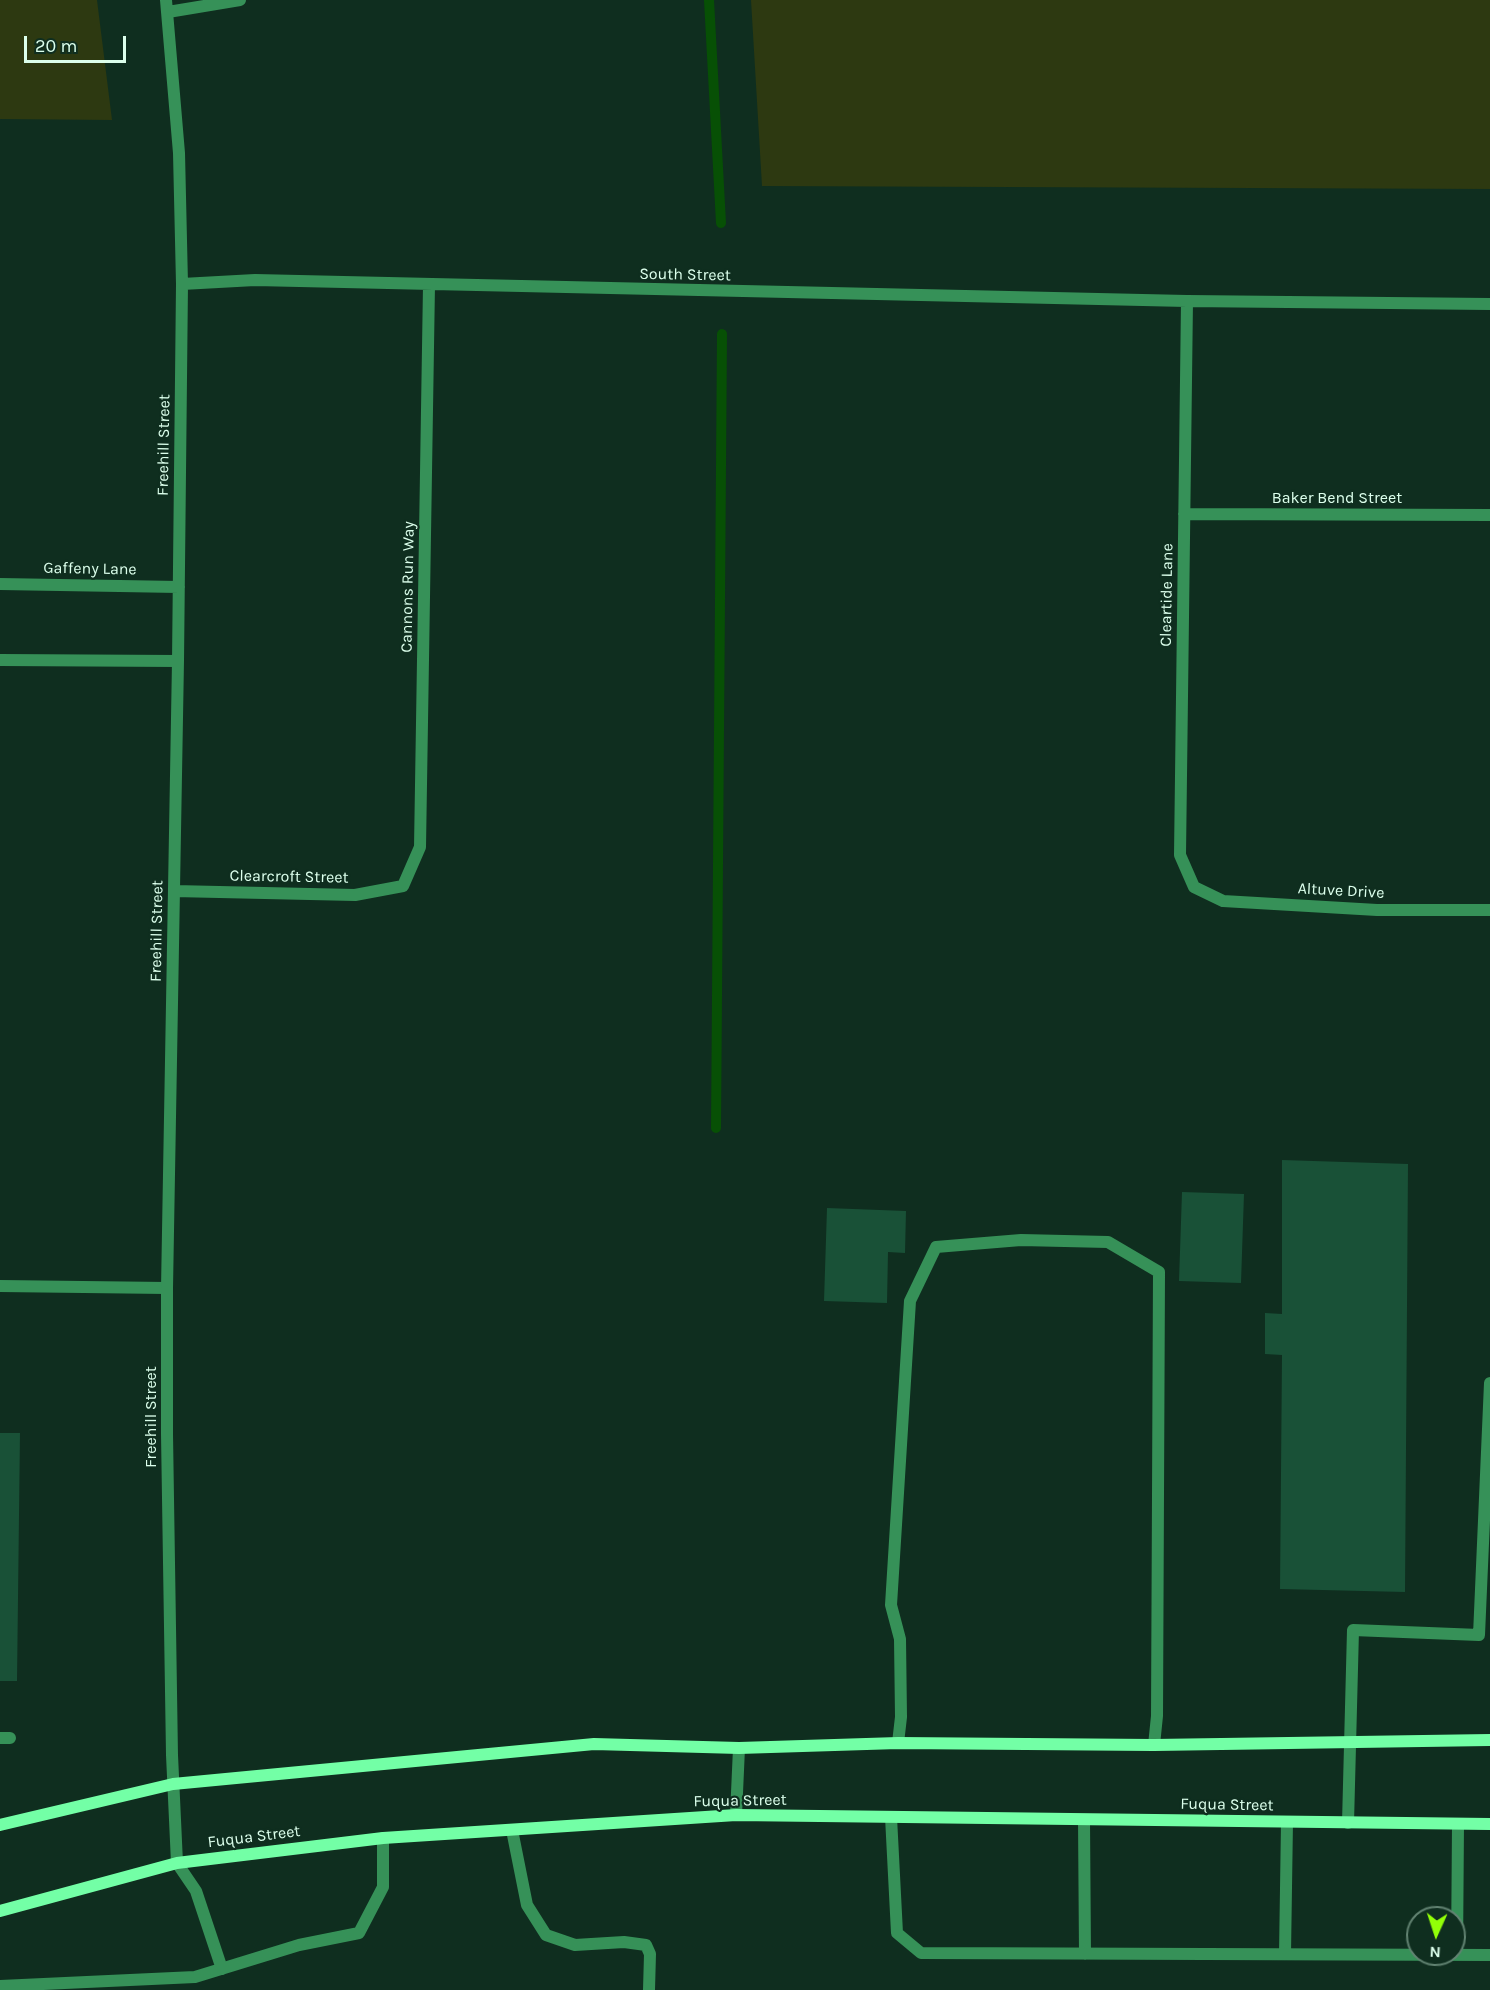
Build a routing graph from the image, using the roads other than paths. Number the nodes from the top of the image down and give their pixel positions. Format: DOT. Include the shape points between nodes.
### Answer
graph roads {
  1 [pos="240,0"];
  2 [pos="167,6"];
  3 [pos="182,284"];
  4 [pos="429,285"];
  5 [pos="1187,301"];
  6 [pos="1490,304"];
  7 [pos="1184,514"];
  8 [pos="1490,515"];
  9 [pos="0,584"];
  10 [pos="179,587"];
  11 [pos="0,660"];
  12 [pos="178,660"];
  13 [pos="403,886"];
  14 [pos="1194,887"];
  15 [pos="174,891"];
  16 [pos="1490,910"];
  17 [pos="0,1286"];
  18 [pos="167,1288"];
  19 [pos="1490,1383"];
  20 [pos="1485,1635"];
  21 [pos="1490,1740"];
  22 [pos="1351,1741"];
  23 [pos="898,1743"];
  24 [pos="1154,1745"];
  25 [pos="740,1748"];
  26 [pos="173,1784"];
  27 [pos="736,1815"];
  28 [pos="891,1817"];
  29 [pos="1084,1820"];
  30 [pos="1287,1822"];
  31 [pos="1348,1823"];
  32 [pos="1458,1824"];
  33 [pos="1490,1824"];
  34 [pos="0,1825"];
  35 [pos="512,1830"];
  36 [pos="383,1838"];
  37 [pos="177,1863"];
  38 [pos="1457,1906"];
  39 [pos="0,1911"];
  40 [pos="1085,1954"];
  41 [pos="1285,1954"];
  42 [pos="1406,1955"];
  43 [pos="1466,1955"];
  44 [pos="1490,1955"];
  45 [pos="222,1969"];
  46 [pos="0,1986"];
  47 [pos="649,1990"];
  1 -- 2 [label="street"];
  2 -- 3 [label="street, Freehill Street" via="179,153"];
  3 -- 4 [label="street, South Street" via="255,280"];
  3 -- 10 [label="street, Freehill Street"];
  4 -- 5 [label="street, South Street"];
  4 -- 13 [label="street, Cannons Run Way" via="420,847"];
  5 -- 6 [label="street, South Street"];
  5 -- 7 [label="street, Cleartide Lane"];
  7 -- 8 [label="street, Baker Bend Street"];
  7 -- 14 [label="street, Cleartide Lane" via="1180,855"];
  9 -- 10 [label="street, Gaffeny Lane"];
  10 -- 12 [label="street, Freehill Street"];
  11 -- 12 [label="street"];
  12 -- 15 [label="street, Freehill Street"];
  13 -- 15 [label="street, Clearcroft Street" via="355,895"];
  14 -- 16 [label="street, Altuve Drive" via="1223,901 1377,910"];
  15 -- 18 [label="street, Freehill Street"];
  17 -- 18 [label="street"];
  18 -- 26 [label="street, Freehill Street"];
  19 -- 20 [label="street"];
  20 -- 22 [label="street" via="1353,1630"];
  21 -- 22 [label="main road"];
  22 -- 24 [label="main road"];
  22 -- 31 [label="street"];
  23 -- 24 [label="main road"];
  23 -- 24 [label="street" via="902,1717 900,1639 891,1605 910,1301 936,1247 1021,1240 1108,1242 1159,1272"];
  23 -- 25 [label="main road"];
  25 -- 26 [label="main road" via="594,1744"];
  25 -- 27 [label="street"];
  26 -- 34 [label="main road"];
  26 -- 37 [label="street, Freehill Street"];
  27 -- 28 [label="main road, Fuqua Street"];
  27 -- 35 [label="main road, Fuqua Street"];
  28 -- 29 [label="main road, Fuqua Street"];
  28 -- 40 [label="street" via="897,1933 921,1953"];
  29 -- 30 [label="main road, Fuqua Street"];
  29 -- 40 [label="street"];
  30 -- 31 [label="main road, Fuqua Street"];
  30 -- 41 [label="street"];
  31 -- 32 [label="main road, Fuqua Street"];
  32 -- 33 [label="main road, Fuqua Street"];
  32 -- 38 [label="street"];
  35 -- 36 [label="main road, Fuqua Street"];
  35 -- 47 [label="street" via="527,1905 546,1935 575,1945 646,1945 650,1954"];
  36 -- 37 [label="main road, Fuqua Street"];
  36 -- 45 [label="street" via="383,1887 359,1933 299,1945"];
  37 -- 39 [label="main road, Fuqua Street"];
  37 -- 45 [label="street" via="196,1891"];
  40 -- 41 [label="street"];
  41 -- 42 [label="street"];
  43 -- 44 [label="street"];
  45 -- 46 [label="street" via="195,1977"];
}
